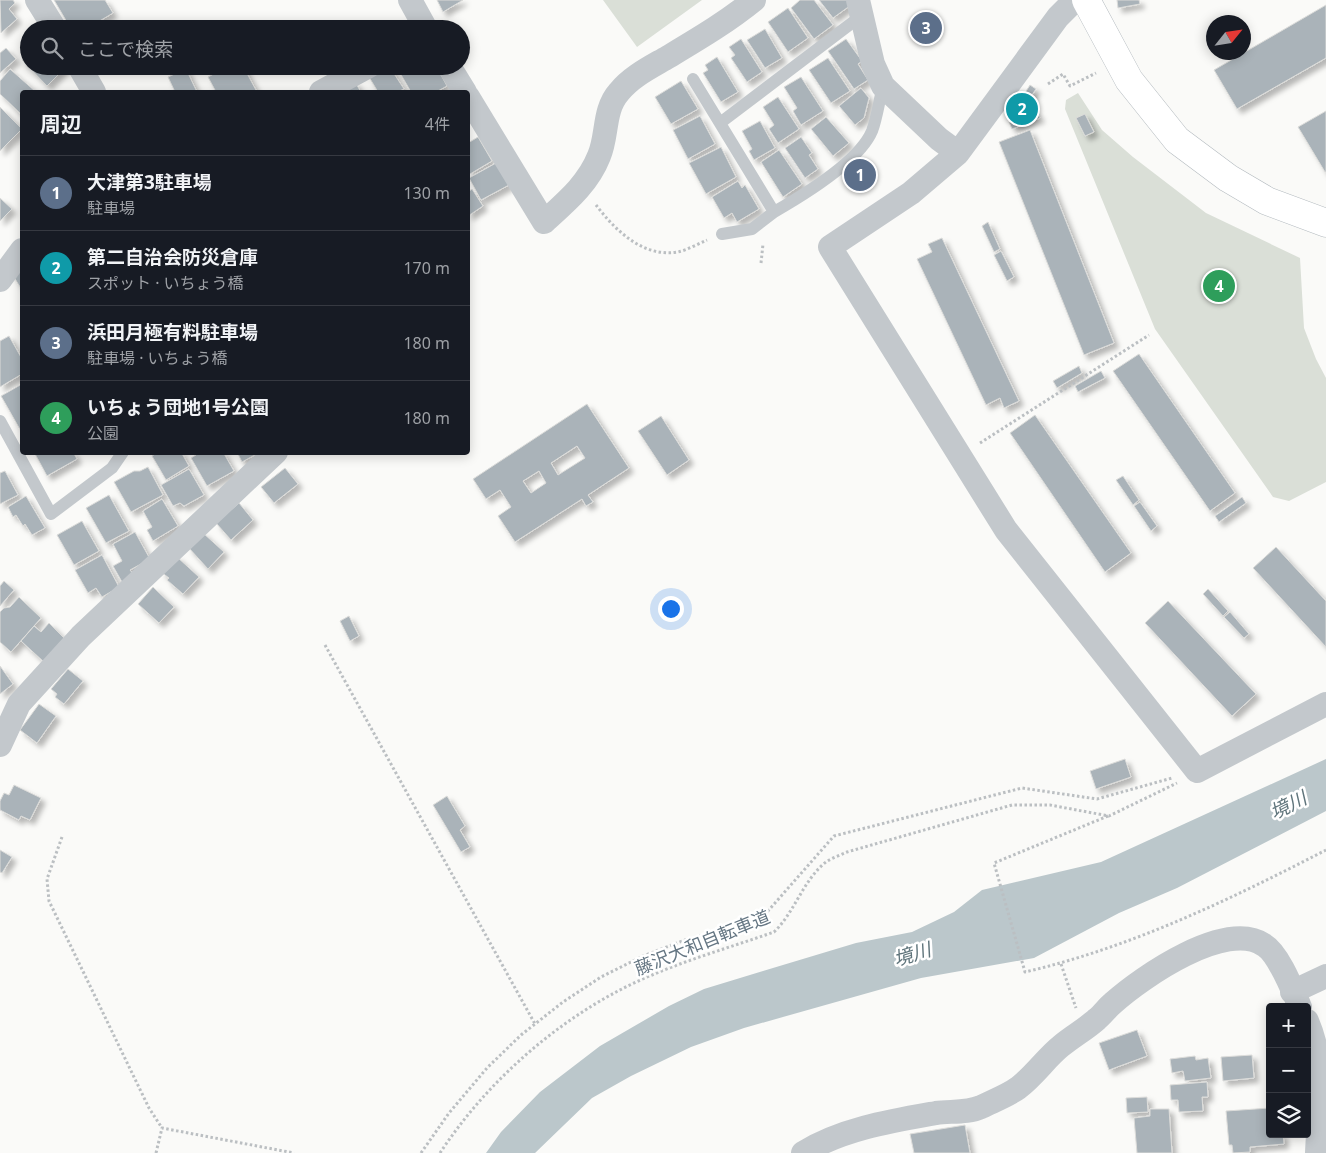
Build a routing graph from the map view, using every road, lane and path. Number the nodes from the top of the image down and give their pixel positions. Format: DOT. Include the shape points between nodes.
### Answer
graph roads {
  1 [pos="37,0"];
  2 [pos="410,0"];
  3 [pos="754,0"];
  4 [pos="1075,0"];
  5 [pos="1086,0"];
  6 [pos="860,8"];
  7 [pos="49,20"];
  8 [pos="421,20"];
  9 [pos="1104,69"];
  10 [pos="84,75"];
  11 [pos="352,75"];
  12 [pos="455,75"];
  13 [pos="693,79"];
  14 [pos="1048,84"];
  15 [pos="883,86"];
  16 [pos="93,90"];
  17 [pos="324,90"];
  18 [pos="464,90"];
  19 [pos="470,100"];
  20 [pos="720,124"];
  21 [pos="958,153"];
  22 [pos="594,202"];
  23 [pos="774,212"];
  24 [pos="1326,223"];
  25 [pos="722,234"];
  26 [pos="20,253"];
  27 [pos="0,280"];
  28 [pos="1149,335"];
  29 [pos="0,422"];
  30 [pos="978,443"];
  31 [pos="121,455"];
  32 [pos="273,455"];
  33 [pos="325,645"];
  34 [pos="1326,704"];
  35 [pos="0,745"];
  36 [pos="1197,771"];
  37 [pos="1109,816"];
  38 [pos="62,838"];
  39 [pos="1326,850"];
  40 [pos="1061,964"];
  41 [pos="1326,976"];
  42 [pos="1296,999"];
  43 [pos="535,1024"];
  44 [pos="1083,1028"];
  45 [pos="1311,1032"];
  46 [pos="162,1128"];
  47 [pos="156,1153"];
  48 [pos="294,1153"];
  49 [pos="421,1153"];
  50 [pos="440,1153"];
  51 [pos="803,1153"];
  52 [pos="1317,1153"];
  1 -- 7 [label="street"];
  2 -- 8 [label="street"];
  3 -- 19 [label="street" via="731,18 635,77 618,93 607,115 599,157 580,190 544,222"];
  4 -- 21 [label="street" via="1058,16"];
  5 -- 24 [label="street" via="1129,80 1177,140 1228,178 1267,201"];
  6 -- 15 [label="street" via="873,64"];
  6 -- 20 [label="lane"];
  9 -- 14 [label="path" via="1070,86 1063,74"];
  10 -- 16 [label="street"];
  11 -- 17 [label="street"];
  12 -- 18 [label="street"];
  13 -- 20 [label="lane"];
  15 -- 21 [label="street"];
  15 -- 23 [label="lane" via="871,132 860,149 830,176"];
  20 -- 23 [label="lane"];
  21 -- 36 [label="street" via="912,193 830,246 1006,530"];
  22 -- 25 [label="path" via="625,238 660,252 678,252"];
  23 -- 25 [label="lane" via="752,229"];
  26 -- 27 [label="street"];
  28 -- 30 [label="path"];
  29 -- 31 [label="lane" via="51,514 112,468"];
  32 -- 35 [label="street" via="81,636 19,704"];
  33 -- 43 [label="path"];
  34 -- 36 [label="street"];
  36 -- 37 [label="path"];
  36 -- 43 [label="path" via="1097,799 1022,788 834,836 760,920 685,940 643,956 600,978"];
  37 -- 40 [label="path" via="994,863 1025,972"];
  37 -- 50 [label="path, 藤沢大和自転車道" via="1050,805 1012,804 847,852 826,862 774,932 619,990 526,1055 456,1129"];
  38 -- 46 [label="path" via="46,879 49,901 149,1108"];
  39 -- 40 [label="path" via="1168,927"];
  40 -- 44 [label="path"];
  41 -- 42 [label="street"];
  42 -- 44 [label="street" via="1266,946 1253,940 1237,939 1211,944 1179,957"];
  43 -- 49 [label="path" via="487,1068 448,1113"];
  44 -- 51 [label="street" via="1016,1089 976,1109 885,1122 834,1137"];
  45 -- 52 [label="street" via="1319,1054 1321,1077"];
  46 -- 47 [label="path"];
  46 -- 48 [label="path"];
}
